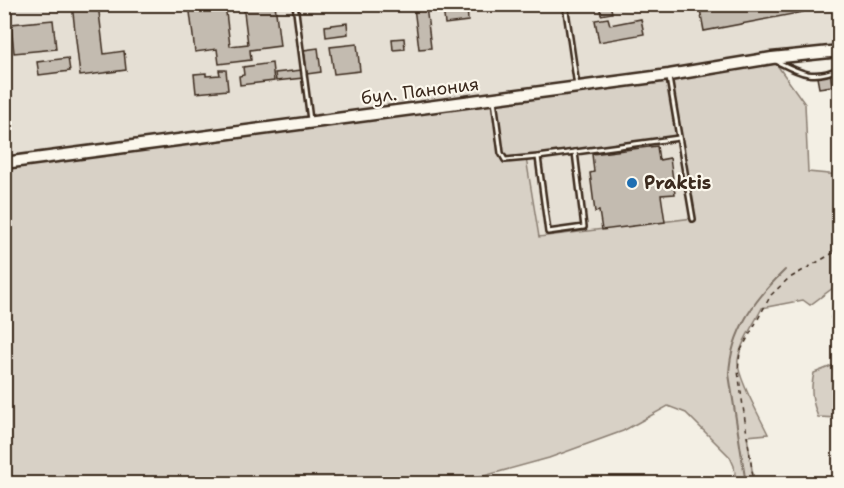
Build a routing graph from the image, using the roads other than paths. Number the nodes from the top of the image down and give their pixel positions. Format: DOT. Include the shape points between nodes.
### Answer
graph roads {
  1 [pos="294,4"];
  2 [pos="565,4"];
  3 [pos="840,51"];
  4 [pos="772,58"];
  5 [pos="840,68"];
  6 [pos="669,75"];
  7 [pos="577,87"];
  8 [pos="493,98"];
  9 [pos="311,122"];
  10 [pos="679,138"];
  11 [pos="574,152"];
  12 [pos="538,157"];
  13 [pos="4,163"];
  14 [pos="693,219"];
  1 -- 9 [label="lane"];
  2 -- 7 [label="lane"];
  3 -- 4 [label="main road, бул. Панония"];
  4 -- 5 [label="lane" via="803,74"];
  4 -- 6 [label="main road, бул. Панония"];
  6 -- 7 [label="main road, бул. Панония"];
  6 -- 10 [label="lane"];
  7 -- 8 [label="main road, бул. Панония"];
  8 -- 9 [label="main road, бул. Панония"];
  8 -- 12 [label="lane" via="502,157 510,161"];
  9 -- 13 [label="main road, бул. Панония"];
  10 -- 11 [label="lane"];
  10 -- 14 [label="lane"];
  11 -- 12 [label="lane"];
  11 -- 12 [label="lane" via="585,227 548,232"];
}
